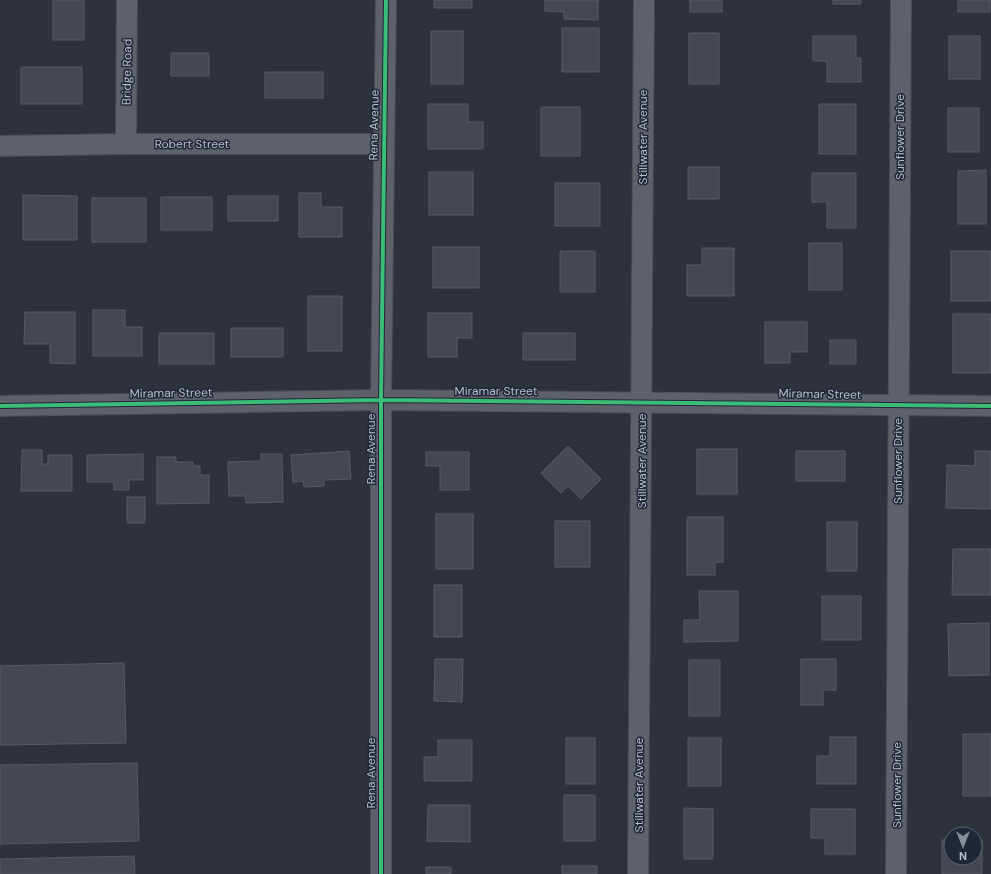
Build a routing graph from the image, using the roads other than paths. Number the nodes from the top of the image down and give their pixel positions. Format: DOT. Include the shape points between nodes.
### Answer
graph roads {
  1 [pos="127,0"];
  2 [pos="386,0"];
  3 [pos="644,0"];
  4 [pos="901,0"];
  5 [pos="126,144"];
  6 [pos="384,144"];
  7 [pos="0,146"];
  8 [pos="382,400"];
  9 [pos="642,402"];
  10 [pos="898,405"];
  11 [pos="0,406"];
  12 [pos="991,406"];
  13 [pos="381,874"];
  14 [pos="638,874"];
  15 [pos="896,874"];
  1 -- 5 [label="street, Bridge Road"];
  2 -- 6 [label="street, Rena Avenue"];
  3 -- 9 [label="street, Stillwater Avenue"];
  4 -- 10 [label="street, Sunflower Drive"];
  5 -- 6 [label="street, Robert Street"];
  5 -- 7 [label="street, Robert Street"];
  6 -- 8 [label="street, Rena Avenue"];
  8 -- 9 [label="street, Miramar Street"];
  8 -- 11 [label="street, Miramar Street"];
  8 -- 13 [label="street, Rena Avenue"];
  9 -- 10 [label="street, Miramar Street"];
  9 -- 14 [label="street, Stillwater Avenue"];
  10 -- 12 [label="street, Miramar Street"];
  10 -- 15 [label="street, Sunflower Drive"];
}
